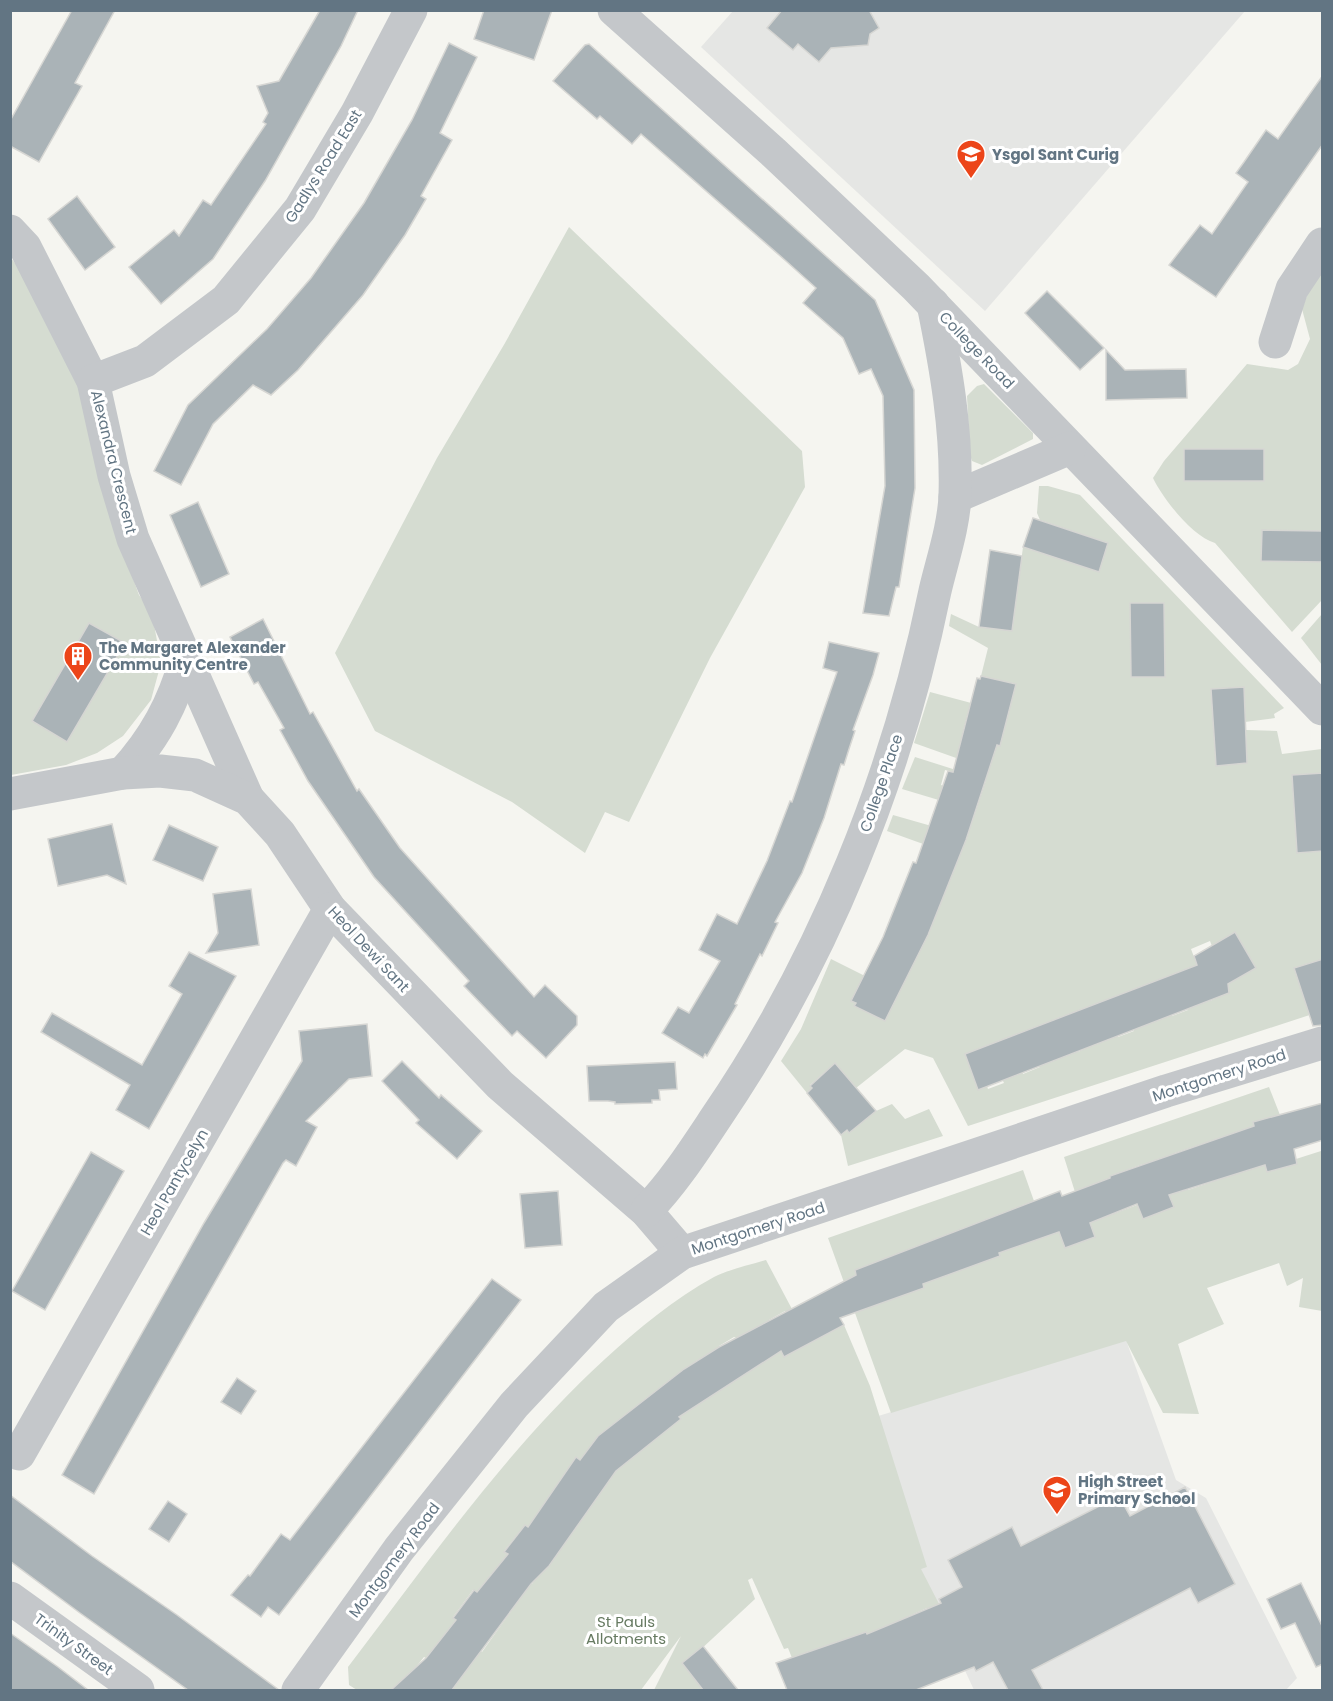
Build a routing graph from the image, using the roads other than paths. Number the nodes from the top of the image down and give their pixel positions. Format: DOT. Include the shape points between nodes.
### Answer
graph roads {
  1 [pos="411,10"];
  2 [pos="614,10"];
  3 [pos="10,231"];
  4 [pos="1323,244"];
  5 [pos="933,304"];
  6 [pos="1275,342"];
  7 [pos="93,381"];
  8 [pos="1070,448"];
  9 [pos="955,498"];
  10 [pos="186,659"];
  11 [pos="1323,710"];
  12 [pos="123,773"];
  13 [pos="10,794"];
  14 [pos="248,799"];
  15 [pos="330,909"];
  16 [pos="1323,1043"];
  17 [pos="646,1211"];
  18 [pos="682,1253"];
  19 [pos="19,1454"];
  20 [pos="10,1598"];
  21 [pos="138,1690"];
  22 [pos="298,1690"];
  1 -- 7 [label="street, Gadlys Road East" via="357,113 300,209 226,300 145,361"];
  2 -- 5 [label="street, College Road" via="773,152"];
  3 -- 7 [label="street, Alexandra Crescent" via="25,247"];
  4 -- 6 [label="street" via="1292,289"];
  5 -- 8 [label="street, College Road"];
  5 -- 9 [label="street, College Place" via="950,386"];
  7 -- 10 [label="street, Alexandra Crescent" via="133,539"];
  8 -- 9 [label="street"];
  8 -- 11 [label="street, College Road"];
  9 -- 17 [label="street, College Place" via="909,702 859,845 787,1001 746,1075 690,1157"];
  10 -- 12 [label="street" via="177,691 148,745"];
  10 -- 14 [label="street, Alexandra Crescent"];
  12 -- 13 [label="street, Heol Dewi Sant"];
  12 -- 14 [label="street, Heol Dewi Sant" via="160,771 195,775"];
  14 -- 15 [label="street, Heol Dewi Sant" via="280,834"];
  15 -- 17 [label="street, Heol Dewi Sant" via="500,1085"];
  15 -- 19 [label="street, Heol Pantycelyn"];
  16 -- 18 [label="street, Montgomery Road" via="1166,1091"];
  17 -- 18 [label="street, Heol Dewi Sant"];
  18 -- 22 [label="street, Montgomery Road" via="606,1307 514,1406 399,1549"];
  20 -- 21 [label="street, Trinity Street"];
}
